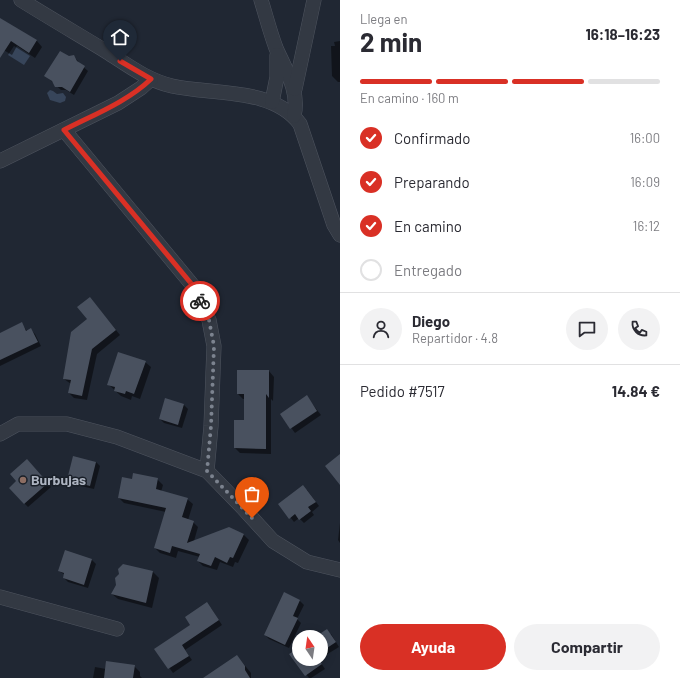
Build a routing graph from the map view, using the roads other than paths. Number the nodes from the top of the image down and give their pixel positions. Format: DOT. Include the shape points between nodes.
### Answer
graph roads {
  1 [pos="22,0"];
  2 [pos="261,0"];
  3 [pos="314,0"];
  4 [pos="276,48"];
  5 [pos="151,79"];
  6 [pos="294,95"];
  7 [pos="272,102"];
  8 [pos="294,116"];
  9 [pos="64,130"];
  10 [pos="0,161"];
  11 [pos="340,235"];
  12 [pos="0,434"];
  13 [pos="207,471"];
  14 [pos="340,570"];
  15 [pos="0,597"];
  16 [pos="117,629"];
  1 -- 5 [label="street"];
  2 -- 4 [label="street"];
  3 -- 6 [label="street"];
  4 -- 6 [label="street" via="290,76"];
  4 -- 7 [label="street" via="277,77"];
  5 -- 7 [label="street" via="173,86"];
  5 -- 9 [label="street" via="118,103"];
  6 -- 8 [label="street"];
  7 -- 8 [label="street"];
  8 -- 11 [label="street" via="300,124 334,225"];
  9 -- 10 [label="street"];
  9 -- 13 [label="street" via="194,287 209,320 214,346"];
  12 -- 13 [label="street" via="18,424 67,424 117,437"];
  13 -- 14 [label="street" via="273,541 307,562"];
  15 -- 16 [label="street"];
}
